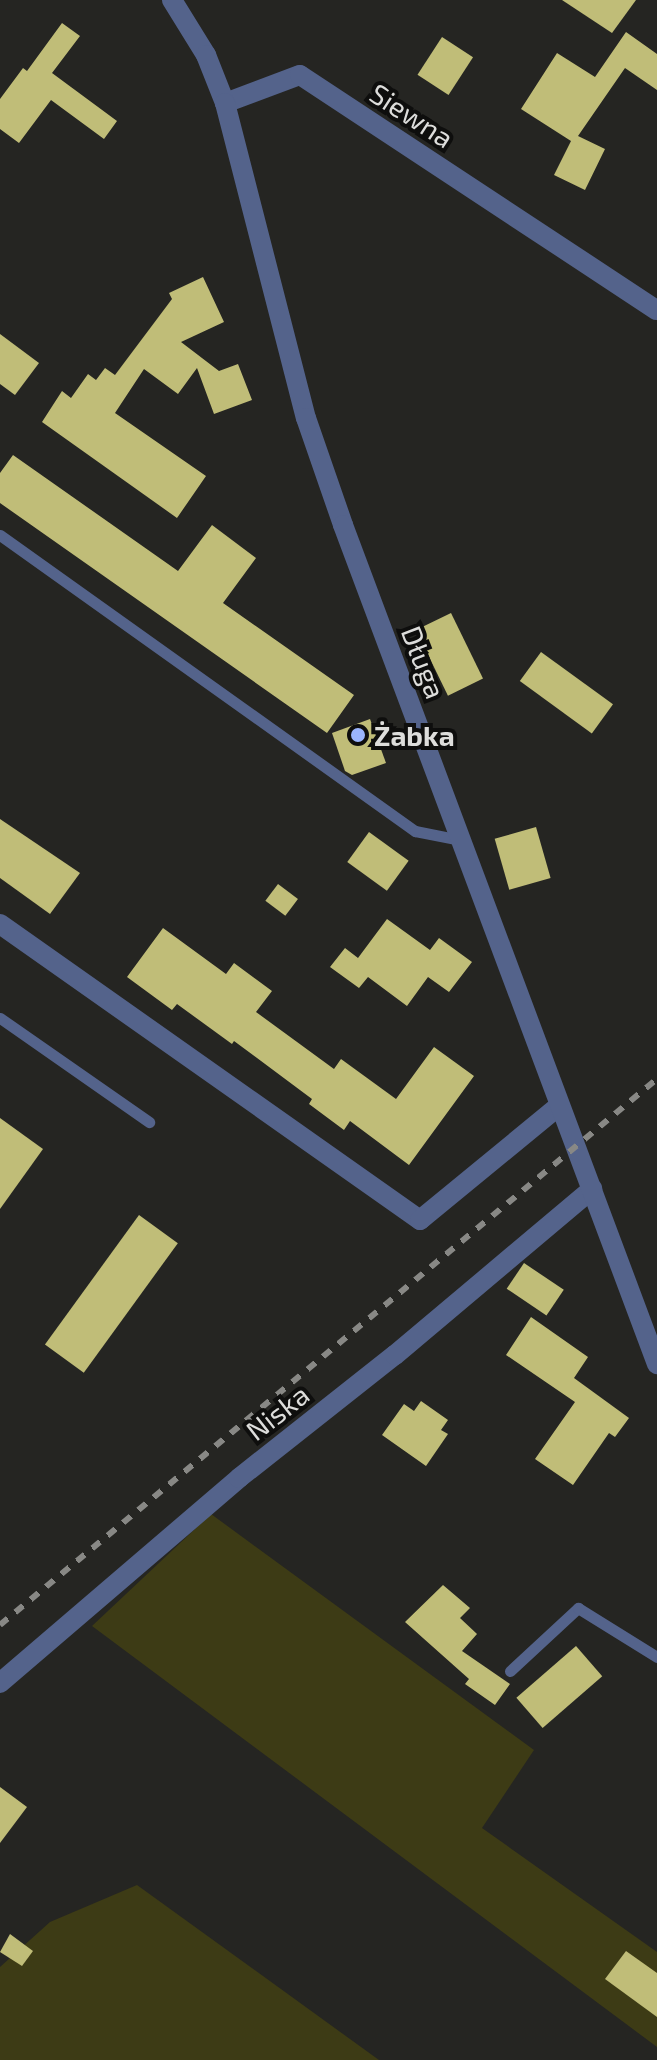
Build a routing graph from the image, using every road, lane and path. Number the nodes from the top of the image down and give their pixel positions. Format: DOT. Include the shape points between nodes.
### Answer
graph roads {
  1 [pos="172,0"];
  2 [pos="225,103"];
  3 [pos="657,310"];
  4 [pos="0,535"];
  5 [pos="462,840"];
  6 [pos="0,924"];
  7 [pos="0,1018"];
  8 [pos="559,1106"];
  9 [pos="149,1122"];
  10 [pos="592,1189"];
  11 [pos="657,1364"];
  12 [pos="657,1657"];
  13 [pos="510,1671"];
  14 [pos="0,1683"];
  1 -- 2 [label="street" via="206,55"];
  2 -- 3 [label="street, Siewna" via="300,75"];
  2 -- 5 [label="street, Długa" via="306,418"];
  4 -- 5 [label="lane" via="415,831"];
  5 -- 8 [label="street, Długa"];
  6 -- 8 [label="street" via="420,1220"];
  7 -- 9 [label="lane"];
  8 -- 10 [label="street, Długa"];
  10 -- 11 [label="street, Długa"];
  10 -- 14 [label="street, Niska" via="227,1488"];
  12 -- 13 [label="lane" via="578,1608"];
}
